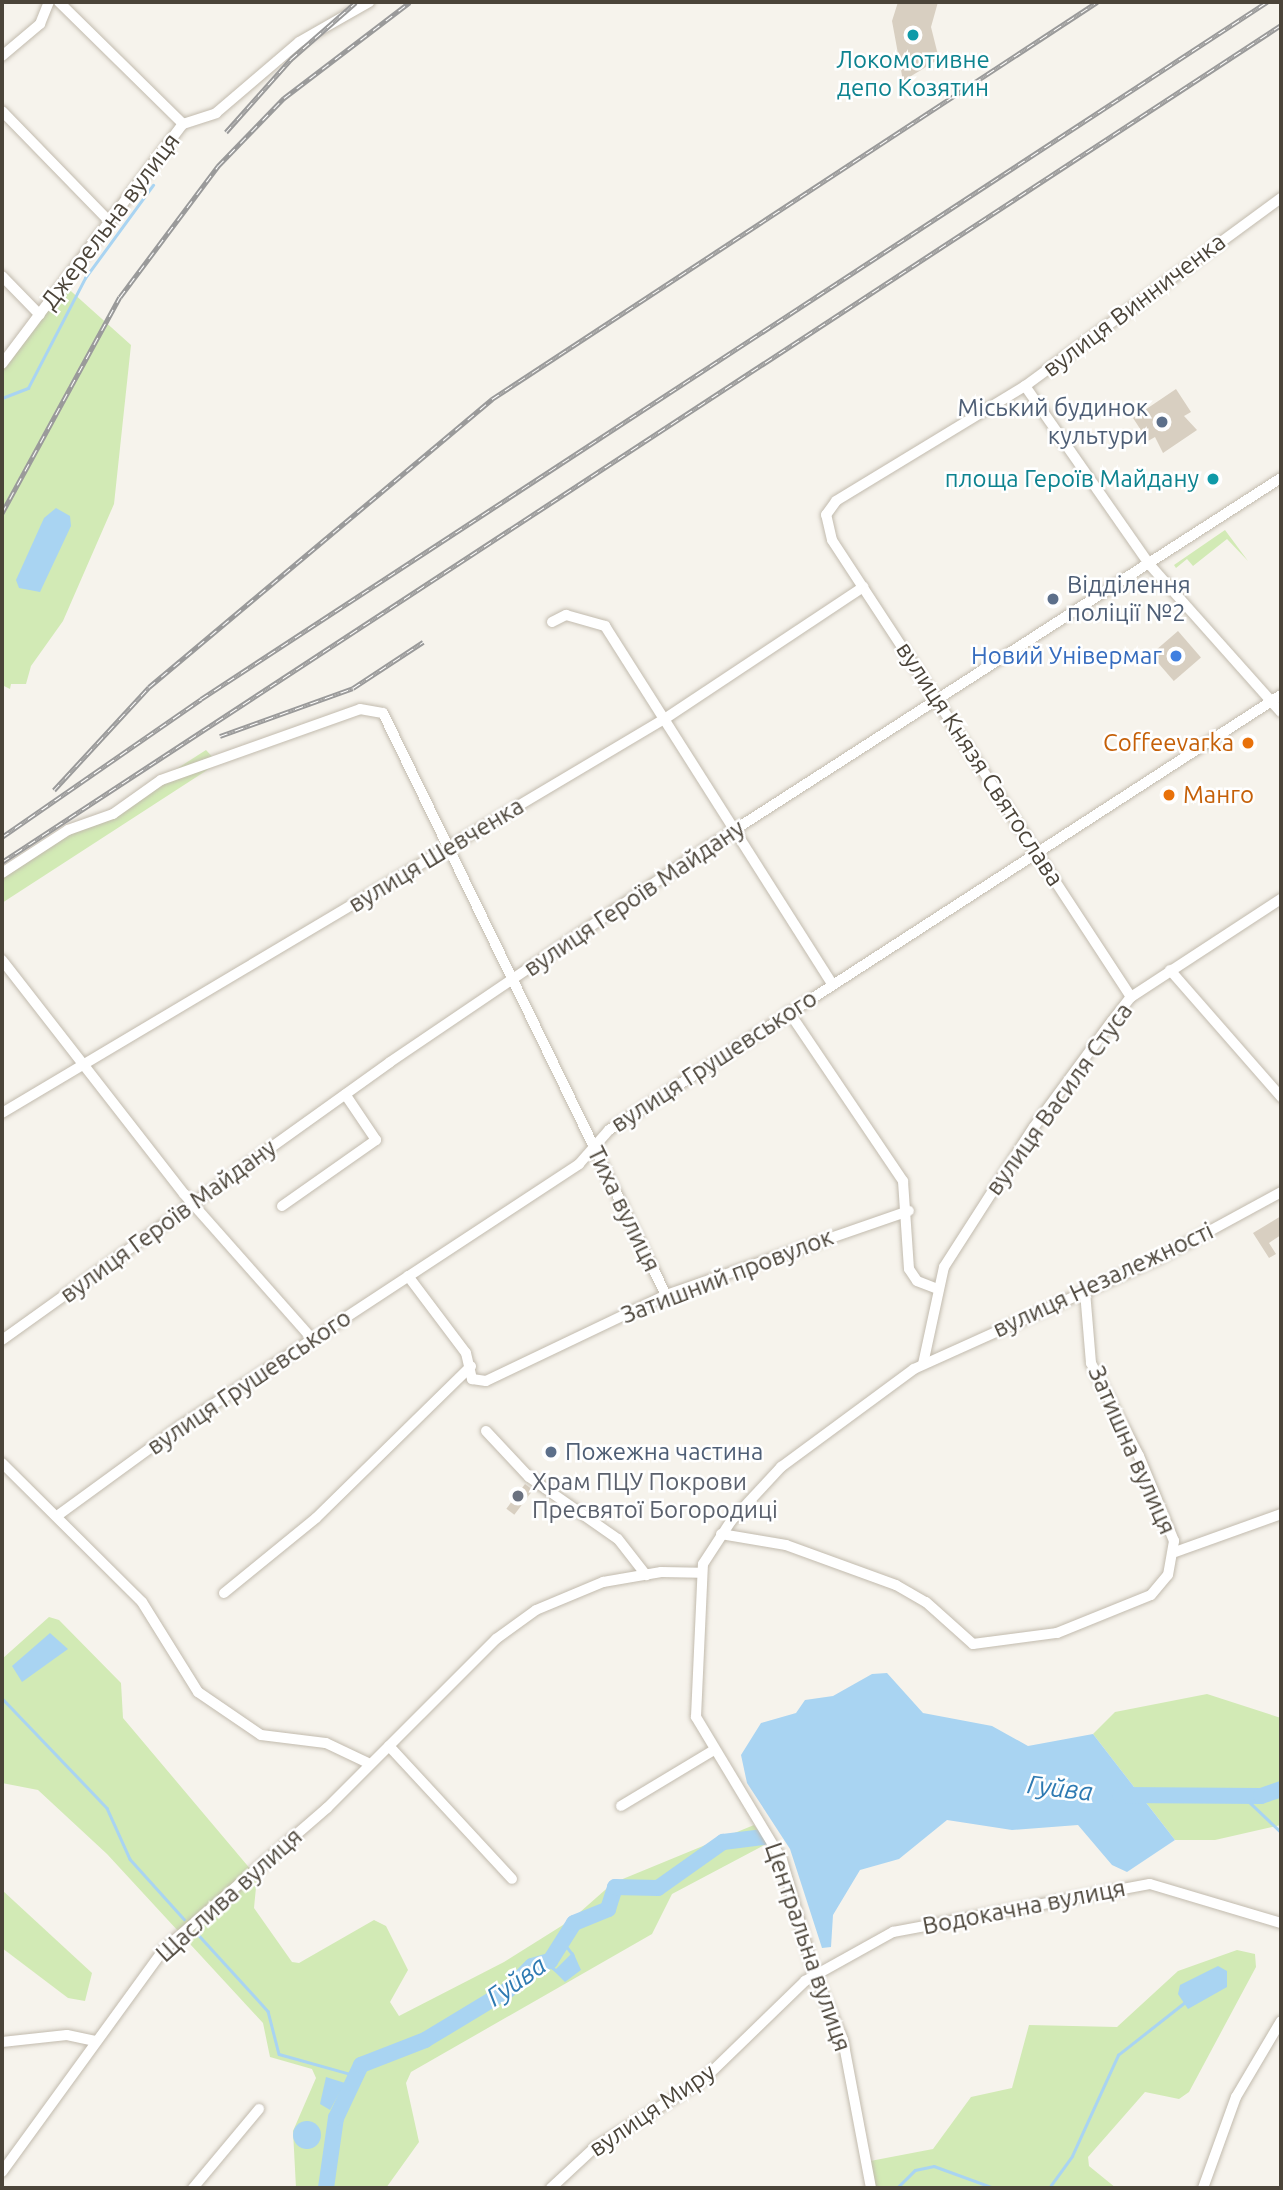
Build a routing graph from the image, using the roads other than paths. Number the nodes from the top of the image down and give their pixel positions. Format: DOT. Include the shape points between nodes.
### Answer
graph roads {
  1 [pos="49,2"];
  2 [pos="59,2"];
  3 [pos="369,2"];
  4 [pos="2,57"];
  5 [pos="2,111"];
  6 [pos="183,124"];
  7 [pos="1281,198"];
  8 [pos="110,222"];
  9 [pos="2,276"];
  10 [pos="40,315"];
  11 [pos="2,364"];
  12 [pos="1025,386"];
  13 [pos="1281,478"];
  14 [pos="828,532"];
  15 [pos="1149,564"];
  16 [pos="863,587"];
  17 [pos="552,622"];
  18 [pos="1277,699"];
  19 [pos="938,701"];
  20 [pos="1281,712"];
  21 [pos="666,718"];
  22 [pos="733,830"];
  23 [pos="449,848"];
  24 [pos="1037,850"];
  25 [pos="2,873"];
  26 [pos="1281,899"];
  27 [pos="2,960"];
  28 [pos="1170,970"];
  29 [pos="512,980"];
  30 [pos="832,984"];
  31 [pos="1131,997"];
  32 [pos="789,1012"];
  33 [pos="82,1064"];
  34 [pos="345,1094"];
  35 [pos="1281,1097"];
  36 [pos="2,1112"];
  37 [pos="593,1147"];
  38 [pos="1281,1192"];
  39 [pos="193,1201"];
  40 [pos="282,1206"];
  41 [pos="909,1211"];
  42 [pos="408,1276"];
  43 [pos="935,1288"];
  44 [pos="1085,1292"];
  45 [pos="666,1295"];
  46 [pos="2,1340"];
  47 [pos="313,1340"];
  48 [pos="923,1364"];
  49 [pos="471,1366"];
  50 [pos="486,1431"];
  51 [pos="2,1463"];
  52 [pos="1281,1514"];
  53 [pos="57,1516"];
  54 [pos="721,1534"];
  55 [pos="1175,1552"];
  56 [pos="700,1573"];
  57 [pos="646,1575"];
  58 [pos="224,1593"];
  59 [pos="389,1746"];
  60 [pos="712,1751"];
  61 [pos="370,1764"];
  62 [pos="621,1806"];
  63 [pos="512,1879"];
  64 [pos="1281,1923"];
  65 [pos="816,1975"];
  66 [pos="1281,2021"];
  67 [pos="96,2041"];
  68 [pos="2,2042"];
  69 [pos="259,2109"];
  70 [pos="2,2172"];
  71 [pos="193,2188"];
  72 [pos="551,2188"];
  73 [pos="871,2188"];
  74 [pos="1203,2188"];
  1 -- 4 [label="street" via="40,24"];
  2 -- 6 [label="street"];
  3 -- 6 [label="street, Джерельна вулиця" via="299,42 216,113"];
  5 -- 8 [label="street"];
  6 -- 8 [label="street, Джерельна вулиця"];
  7 -- 12 [label="street, вулиця Винниченка"];
  8 -- 10 [label="street, Джерельна вулиця"];
  9 -- 10 [label="street"];
  10 -- 11 [label="street, Джерельна вулиця"];
  12 -- 14 [label="street, вулиця Винниченка" via="836,501 826,515"];
  12 -- 15 [label="street"];
  13 -- 15 [label="street, вулиця Героїв Майдану"];
  14 -- 16 [label="street, вулиця Князя Святослава"];
  15 -- 18 [label="street"];
  15 -- 19 [label="street, вулиця Героїв Майдану"];
  16 -- 19 [label="street, вулиця Князя Святослава"];
  16 -- 21 [label="street, вулиця Шевченка"];
  17 -- 21 [label="street" via="566,615 606,626"];
  18 -- 20 [label="street"];
  18 -- 24 [label="street, вулиця Грушевського"];
  19 -- 22 [label="street, вулиця Героїв Майдану"];
  19 -- 24 [label="street, вулиця Князя Святослава"];
  21 -- 22 [label="street"];
  21 -- 23 [label="street, вулиця Шевченка"];
  22 -- 29 [label="street, вулиця Героїв Майдану"];
  22 -- 30 [label="street"];
  23 -- 25 [label="street, Тиха вулиця" via="388,720 378,710 360,709 162,780 113,814 68,830"];
  23 -- 29 [label="street, Тиха вулиця"];
  23 -- 33 [label="street, вулиця Шевченка"];
  24 -- 30 [label="street, вулиця Грушевського"];
  24 -- 31 [label="street, вулиця Князя Святослава"];
  26 -- 28 [label="street, вулиця Василя Стуса"];
  27 -- 33 [label="street"];
  28 -- 31 [label="street, вулиця Василя Стуса"];
  28 -- 35 [label="street"];
  29 -- 34 [label="street, вулиця Героїв Майдану"];
  29 -- 37 [label="street, Тиха вулиця"];
  30 -- 32 [label="street, вулиця Грушевського"];
  31 -- 43 [label="street, вулиця Василя Стуса" via="1034,1127 955,1248"];
  32 -- 37 [label="street, вулиця Грушевського" via="609,1130"];
  32 -- 41 [label="street" via="903,1181"];
  33 -- 36 [label="street, вулиця Шевченка"];
  33 -- 39 [label="street"];
  34 -- 39 [label="street, вулиця Героїв Майдану"];
  34 -- 40 [label="street" via="376,1140"];
  37 -- 42 [label="street, вулиця Грушевського" via="579,1164"];
  37 -- 45 [label="street, Тиха вулиця"];
  38 -- 44 [label="street, вулиця Незалежності"];
  39 -- 46 [label="street, вулиця Героїв Майдану"];
  39 -- 47 [label="street"];
  41 -- 43 [label="street" via="911,1276"];
  41 -- 45 [label="street, Затишний провулок"];
  42 -- 47 [label="street, вулиця Грушевського"];
  42 -- 49 [label="street"];
  43 -- 48 [label="street, вулиця Василя Стуса"];
  44 -- 48 [label="street, вулиця Незалежності"];
  44 -- 55 [label="street, Затишна вулиця" via="1091,1363 1139,1456"];
  45 -- 49 [label="street, Затишний провулок" via="486,1381 472,1379"];
  47 -- 53 [label="street, вулиця Грушевського" via="179,1427"];
  48 -- 54 [label="street, Центральна вулиця" via="781,1467"];
  49 -- 58 [label="street" via="316,1518"];
  50 -- 57 [label="street" via="530,1477 618,1539"];
  51 -- 53 [label="street"];
  52 -- 55 [label="street"];
  53 -- 61 [label="street" via="142,1602 192,1685 214,1704 261,1735 326,1743"];
  54 -- 55 [label="street, Затишна вулиця" via="786,1545 896,1585 926,1602 967,1641 982,1645 1057,1633 1133,1605 1160,1587"];
  54 -- 56 [label="street, Центральна вулиця"];
  56 -- 57 [label="street, Щаслива вулиця"];
  56 -- 60 [label="street, Центральна вулиця" via="694,1701"];
  57 -- 59 [label="street, Щаслива вулиця" via="603,1582 536,1610 477,1656"];
  59 -- 61 [label="street, Щаслива вулиця"];
  59 -- 63 [label="street"];
  60 -- 62 [label="street"];
  60 -- 65 [label="street, Центральна вулиця" via="778,1849"];
  61 -- 67 [label="street, Щаслива вулиця" via="163,1950"];
  64 -- 65 [label="street, Водокачна вулиця" via="1181,1891 1129,1885 893,1932"];
  65 -- 72 [label="street, вулиця Миру" via="698,2084 594,2148"];
  65 -- 73 [label="street, Центральна вулиця" via="843,2040"];
  66 -- 74 [label="street" via="1236,2096"];
  67 -- 68 [label="street" via="67,2035"];
  67 -- 70 [label="street, Щаслива вулиця"];
  69 -- 71 [label="street"];
}
